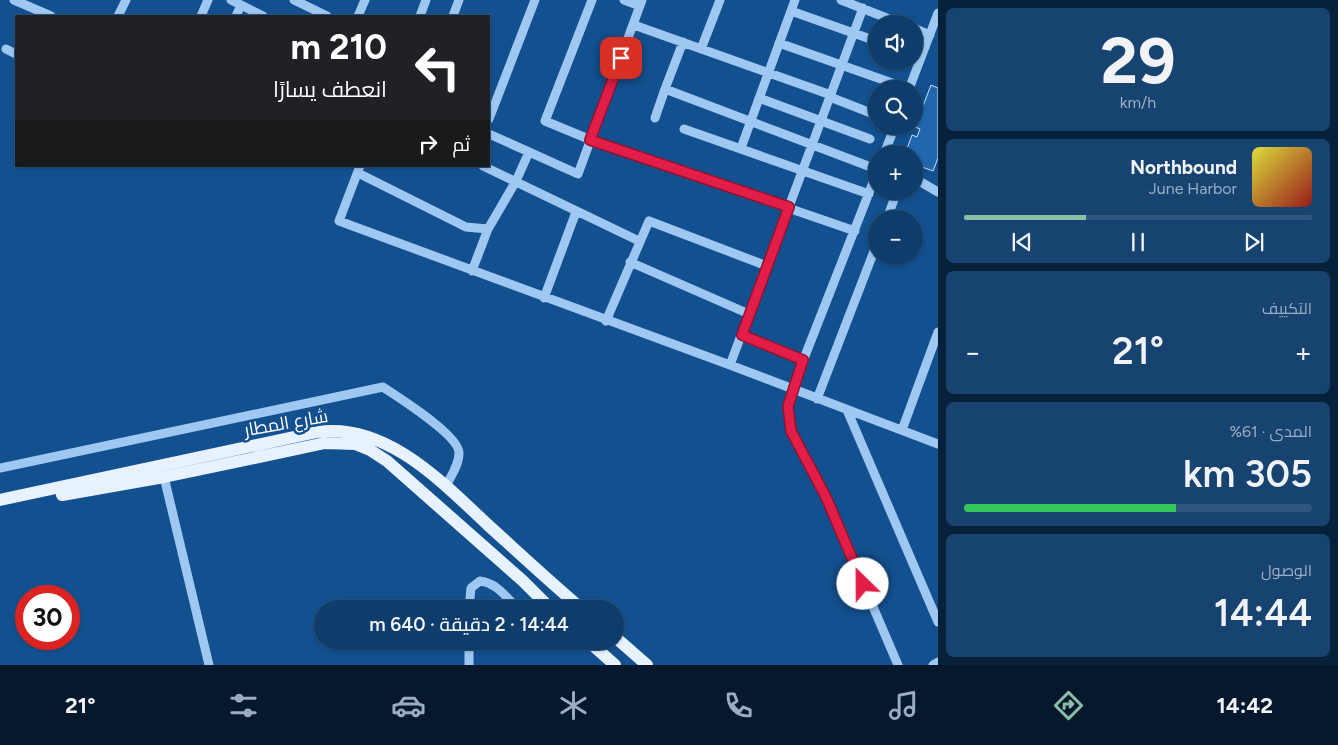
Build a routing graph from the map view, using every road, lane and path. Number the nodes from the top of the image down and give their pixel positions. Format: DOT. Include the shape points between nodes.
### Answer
graph roads {
  1 [pos="14,0"];
  2 [pos="126,0"];
  3 [pos="208,0"];
  4 [pos="231,0"];
  5 [pos="294,0"];
  6 [pos="365,0"];
  7 [pos="426,0"];
  8 [pos="459,0"];
  9 [pos="535,0"];
  10 [pos="592,0"];
  11 [pos="624,0"];
  12 [pos="795,0"];
  13 [pos="841,0"];
  14 [pos="717,1"];
  15 [pos="641,3"];
  16 [pos="241,5"];
  17 [pos="863,8"];
  18 [pos="791,10"];
  19 [pos="938,13"];
  20 [pos="49,15"];
  21 [pos="118,15"];
  22 [pos="201,15"];
  23 [pos="236,15"];
  24 [pos="261,15"];
  25 [pos="325,15"];
  26 [pos="358,15"];
  27 [pos="420,15"];
  28 [pos="453,15"];
  29 [pos="880,15"];
  30 [pos="634,25"];
  31 [pos="923,32"];
  32 [pos="854,33"];
  33 [pos="930,35"];
  34 [pos="868,38"];
  35 [pos="682,42"];
  36 [pos="779,43"];
  37 [pos="923,47"];
  38 [pos="6,49"];
  39 [pos="701,49"];
  40 [pos="15,54"];
  41 [pos="842,64"];
  42 [pos="768,73"];
  43 [pos="885,80"];
  44 [pos="665,89"];
  45 [pos="830,96"];
  46 [pos="759,98"];
  47 [pos="868,112"];
  48 [pos="490,116"];
  49 [pos="655,118"];
  50 [pos="821,120"];
  51 [pos="751,121"];
  52 [pos="684,129"];
  53 [pos="490,134"];
  54 [pos="870,139"];
  55 [pos="590,140"];
  56 [pos="812,145"];
  57 [pos="741,148"];
  58 [pos="529,152"];
  59 [pos="868,166"];
  60 [pos="485,167"];
  61 [pos="359,169"];
  62 [pos="803,170"];
  63 [pos="516,181"];
  64 [pos="923,183"];
  65 [pos="938,192"];
  66 [pos="868,194"];
  67 [pos="868,197"];
  68 [pos="789,207"];
  69 [pos="576,212"];
  70 [pos="488,229"];
  71 [pos="855,231"];
  72 [pos="640,242"];
  73 [pos="630,262"];
  74 [pos="869,265"];
  75 [pos="767,266"];
  76 [pos="472,271"];
  77 [pos="544,298"];
  78 [pos="749,314"];
  79 [pos="606,321"];
  80 [pos="938,332"];
  81 [pos="742,335"];
  82 [pos="935,352"];
  83 [pos="803,360"];
  84 [pos="730,365"];
  85 [pos="792,389"];
  86 [pos="817,398"];
  87 [pos="847,410"];
  88 [pos="902,430"];
  89 [pos="938,444"];
  90 [pos="0,468"];
  91 [pos="164,477"];
  92 [pos="446,486"];
  93 [pos="0,500"];
  94 [pos="0,506"];
  95 [pos="534,566"];
  96 [pos="523,581"];
  97 [pos="470,600"];
  98 [pos="509,600"];
  99 [pos="541,600"];
  100 [pos="572,600"];
  101 [pos="938,622"];
  102 [pos="624,645"];
  103 [pos="469,650"];
  104 [pos="598,650"];
  105 [pos="938,662"];
  106 [pos="209,665"];
  107 [pos="469,665"];
  108 [pos="615,665"];
  109 [pos="647,665"];
  110 [pos="898,665"];
  111 [pos="933,665"];
  1 -- 20 [label="street"];
  2 -- 21 [label="street"];
  3 -- 22 [label="street"];
  4 -- 16 [label="street"];
  5 -- 25 [label="street"];
  6 -- 26 [label="street"];
  7 -- 27 [label="street"];
  8 -- 28 [label="street"];
  9 -- 48 [label="street"];
  10 -- 55 [label="street" via="545,121"];
  11 -- 15 [label="street"];
  12 -- 18 [label="street"];
  13 -- 17 [label="street"];
  14 -- 39 [label="street"];
  15 -- 30 [label="street"];
  16 -- 23 [label="street"];
  16 -- 24 [label="street"];
  17 -- 29 [label="street"];
  17 -- 32 [label="street"];
  18 -- 32 [label="street"];
  18 -- 36 [label="street"];
  19 -- 33 [label="street"];
  30 -- 35 [label="street"];
  30 -- 55 [label="street"];
  31 -- 33 [label="street"];
  32 -- 34 [label="street"];
  32 -- 41 [label="street"];
  33 -- 37 [label="street"];
  35 -- 39 [label="street"];
  35 -- 44 [label="street"];
  36 -- 41 [label="street"];
  36 -- 42 [label="street"];
  38 -- 40 [label="street"];
  39 -- 42 [label="street"];
  41 -- 43 [label="street"];
  41 -- 45 [label="street"];
  42 -- 45 [label="street"];
  42 -- 46 [label="street"];
  44 -- 49 [label="street"];
  44 -- 51 [label="street"];
  45 -- 47 [label="street"];
  45 -- 50 [label="street"];
  46 -- 50 [label="street"];
  46 -- 51 [label="street"];
  50 -- 54 [label="street"];
  50 -- 56 [label="street"];
  51 -- 56 [label="street"];
  51 -- 57 [label="street"];
  52 -- 57 [label="street"];
  53 -- 58 [label="street"];
  55 -- 58 [label="street" via="578,174"];
  55 -- 68 [label="street"];
  56 -- 59 [label="street"];
  56 -- 62 [label="street"];
  57 -- 62 [label="street"];
  58 -- 63 [label="street"];
  60 -- 63 [label="street"];
  61 -- 70 [label="street" via="466,227"];
  61 -- 76 [label="street" via="339,221"];
  62 -- 66 [label="street"];
  62 -- 68 [label="street"];
  63 -- 69 [label="street"];
  63 -- 70 [label="street"];
  64 -- 65 [label="street"];
  67 -- 71 [label="street"];
  68 -- 71 [label="street"];
  68 -- 75 [label="street"];
  69 -- 72 [label="street"];
  69 -- 77 [label="street"];
  70 -- 76 [label="street"];
  71 -- 83 [label="street"];
  72 -- 73 [label="street"];
  72 -- 75 [label="street" via="649,222"];
  73 -- 78 [label="street"];
  73 -- 79 [label="street"];
  74 -- 86 [label="street"];
  75 -- 78 [label="street"];
  76 -- 77 [label="street"];
  77 -- 79 [label="street"];
  78 -- 81 [label="street"];
  79 -- 84 [label="street"];
  80 -- 82 [label="street"];
  81 -- 83 [label="street"];
  81 -- 84 [label="street"];
  82 -- 88 [label="street"];
  83 -- 85 [label="street"];
  84 -- 85 [label="street"];
  85 -- 86 [label="street"];
  85 -- 110 [label="street" via="788,406 791,431 826,497"];
  86 -- 87 [label="street"];
  87 -- 88 [label="street"];
  87 -- 101 [label="street"];
  88 -- 89 [label="street"];
  90 -- 92 [label="street" via="384,387 456,443 460,452"];
  91 -- 94 [label="main road, شارع المطار"];
  91 -- 96 [label="main road, شارع المطار" via="325,443 355,444 387,461"];
  91 -- 106 [label="street"];
  92 -- 93 [label="main road, شارع المطار" via="397,450 361,434 337,430"];
  92 -- 95 [label="main road, شارع المطار"];
  95 -- 96 [label="main road"];
  95 -- 100 [label="main road, شارع المطار"];
  96 -- 99 [label="main road, شارع المطار"];
  97 -- 98 [label="street" via="471,588 480,581 490,582"];
  102 -- 109 [label="main road"];
  103 -- 107 [label="street"];
  104 -- 108 [label="main road"];
  105 -- 111 [label="street"];
}
